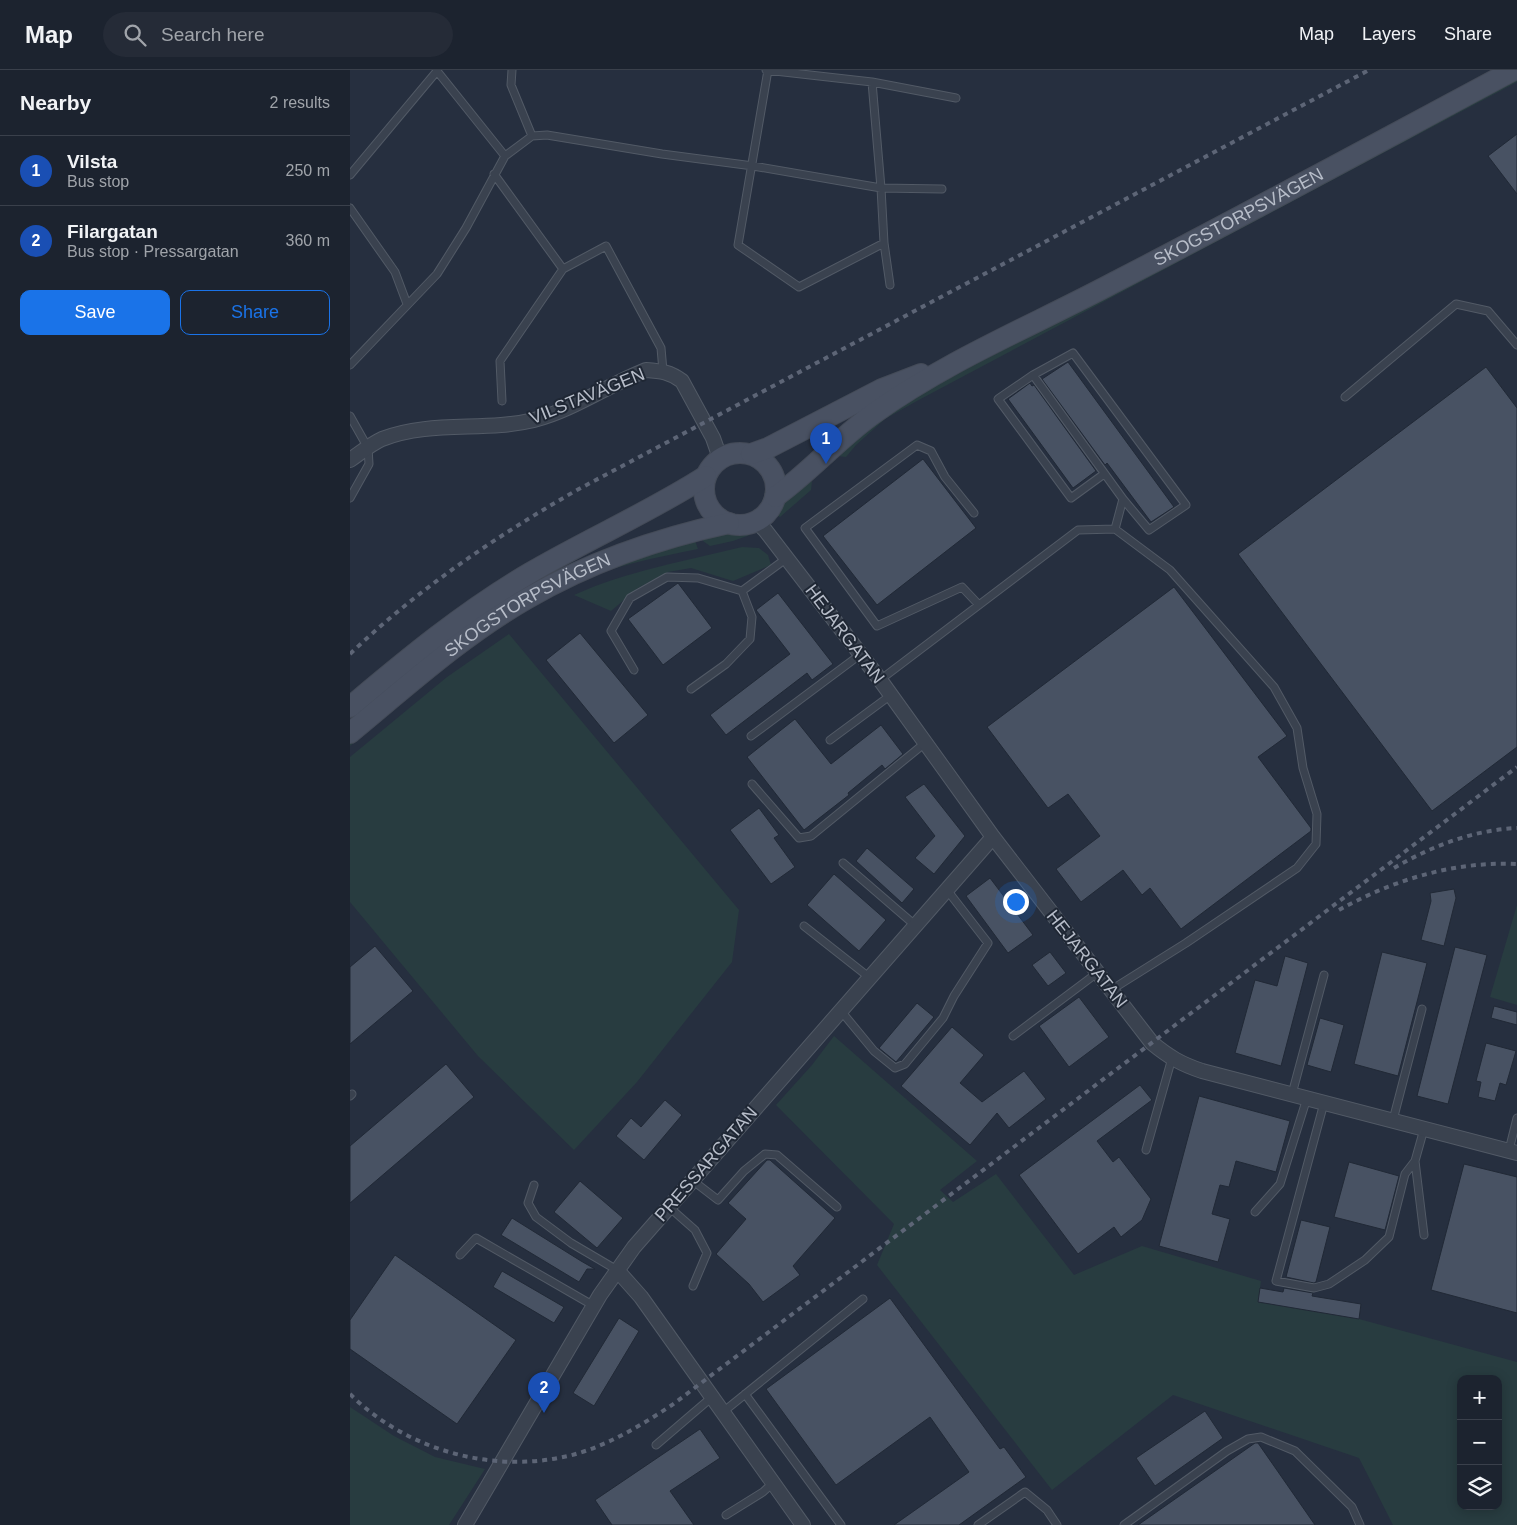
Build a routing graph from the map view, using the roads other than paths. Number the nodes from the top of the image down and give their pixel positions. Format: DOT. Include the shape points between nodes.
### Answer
graph roads {
  1 [pos="512,70"];
  2 [pos="767,70"];
  3 [pos="1514,70"];
  4 [pos="872,82"];
  5 [pos="956,98"];
  6 [pos="532,136"];
  7 [pos="505,156"];
  8 [pos="753,166"];
  9 [pos="494,174"];
  10 [pos="350,175"];
  11 [pos="881,188"];
  12 [pos="942,189"];
  13 [pos="350,208"];
  14 [pos="884,243"];
  15 [pos="563,269"];
  16 [pos="890,285"];
  17 [pos="407,304"];
  18 [pos="1517,345"];
  19 [pos="960,360"];
  20 [pos="350,366"];
  21 [pos="663,371"];
  22 [pos="1033,375"];
  23 [pos="1345,397"];
  24 [pos="502,401"];
  25 [pos="350,416"];
  26 [pos="368,448"];
  27 [pos="751,454"];
  28 [pos="720,458"];
  29 [pos="350,460"];
  30 [pos="1104,474"];
  31 [pos="706,476"];
  32 [pos="775,497"];
  33 [pos="350,498"];
  34 [pos="1123,500"];
  35 [pos="974,513"];
  36 [pos="756,521"];
  37 [pos="729,523"];
  38 [pos="1115,529"];
  39 [pos="787,558"];
  40 [pos="742,591"];
  41 [pos="979,605"];
  42 [pos="861,654"];
  43 [pos="634,670"];
  44 [pos="880,680"];
  45 [pos="691,689"];
  46 [pos="891,695"];
  47 [pos="350,707"];
  48 [pos="350,733"];
  49 [pos="751,736"];
  50 [pos="830,740"];
  51 [pos="925,743"];
  52 [pos="752,784"];
  53 [pos="993,837"];
  54 [pos="843,863"];
  55 [pos="947,890"];
  56 [pos="804,926"];
  57 [pos="916,926"];
  58 [pos="1097,973"];
  59 [pos="1324,975"];
  60 [pos="870,978"];
  61 [pos="1110,990"];
  62 [pos="1422,1009"];
  63 [pos="841,1011"];
  64 [pos="1013,1036"];
  65 [pos="1172,1058"];
  66 [pos="1292,1094"];
  67 [pos="1307,1098"];
  68 [pos="1324,1103"];
  69 [pos="1517,1118"];
  70 [pos="1393,1120"];
  71 [pos="1424,1128"];
  72 [pos="1146,1150"];
  73 [pos="1513,1151"];
  74 [pos="1416,1161"];
  75 [pos="692,1180"];
  76 [pos="534,1186"];
  77 [pos="668,1206"];
  78 [pos="837,1206"];
  79 [pos="1255,1212"];
  80 [pos="1424,1235"];
  81 [pos="460,1255"];
  82 [pos="617,1270"];
  83 [pos="693,1286"];
  84 [pos="863,1299"];
  85 [pos="594,1306"];
  86 [pos="746,1394"];
  87 [pos="712,1397"];
  88 [pos="723,1412"];
  89 [pos="656,1444"];
  90 [pos="773,1483"];
  91 [pos="726,1515"];
  92 [pos="468,1524"];
  93 [pos="803,1525"];
  94 [pos="841,1525"];
  95 [pos="978,1525"];
  96 [pos="1057,1525"];
  97 [pos="1124,1525"];
  98 [pos="1360,1525"];
  1 -- 6 [label="lane" via="511,85"];
  2 -- 4 [label="lane"];
  2 -- 8 [label="lane"];
  3 -- 19 [label="main road, SKOGSTORPSVÄGEN" via="1114,283"];
  4 -- 5 [label="lane"];
  4 -- 11 [label="lane"];
  6 -- 7 [label="lane"];
  6 -- 8 [label="lane" via="547,135"];
  7 -- 9 [label="lane"];
  7 -- 10 [label="lane" via="437,71"];
  8 -- 11 [label="lane"];
  8 -- 14 [label="lane" via="738,245 799,287"];
  9 -- 15 [label="lane"];
  9 -- 17 [label="lane" via="437,274"];
  11 -- 12 [label="lane"];
  11 -- 14 [label="lane"];
  13 -- 17 [label="lane" via="395,272"];
  14 -- 16 [label="lane"];
  15 -- 21 [label="lane" via="606,246 661,348"];
  15 -- 24 [label="lane" via="500,362"];
  17 -- 20 [label="lane"];
  18 -- 23 [label="lane" via="1488,311 1456,304"];
  19 -- 27 [label="main road, SKOGSTORPSVÄGEN" via="882,389"];
  19 -- 32 [label="main road, SKOGSTORPSVÄGEN" via="874,413"];
  21 -- 26 [label="street, VILSTAVÄGEN" via="646,370 562,410 533,420 404,433"];
  21 -- 28 [label="street, VILSTAVÄGEN" via="682,382 713,438"];
  22 -- 30 [label="lane"];
  22 -- 30 [label="lane" via="998,399 1071,498"];
  22 -- 34 [label="lane" via="1073,353 1186,505 1149,530"];
  25 -- 26 [label="lane"];
  26 -- 29 [label="street, VILSTAVÄGEN"];
  26 -- 33 [label="lane" via="369,464"];
  27 -- 28 [label="main road" via="735,453"];
  27 -- 32 [label="main road" via="771,470 776,483"];
  28 -- 31 [label="main road"];
  30 -- 34 [label="lane"];
  31 -- 37 [label="main road" via="704,489 709,507"];
  31 -- 47 [label="main road, SKOGSTORPSVÄGEN" via="529,574 460,617"];
  32 -- 36 [label="main road" via="768,512"];
  34 -- 38 [label="lane"];
  35 -- 41 [label="lane" via="944,478 930,451 917,445 805,528 877,626 962,587"];
  36 -- 37 [label="main road" via="744,525"];
  36 -- 39 [label="street, HEJARGATAN"];
  37 -- 48 [label="main road, SKOGSTORPSVÄGEN" via="602,561 527,598 484,626"];
  38 -- 41 [label="lane" via="1078,530"];
  38 -- 61 [label="lane" via="1170,570 1274,687 1297,728 1303,768 1317,814 1316,844 1297,868"];
  39 -- 40 [label="lane"];
  39 -- 42 [label="street, HEJARGATAN"];
  40 -- 43 [label="lane" via="698,578 666,577 630,598 611,631"];
  40 -- 45 [label="lane" via="752,617 750,639 726,664"];
  41 -- 44 [label="lane"];
  42 -- 44 [label="street, HEJARGATAN"];
  42 -- 49 [label="lane"];
  44 -- 46 [label="street, HEJARGATAN"];
  46 -- 50 [label="lane"];
  46 -- 51 [label="street, HEJARGATAN"];
  51 -- 52 [label="lane" via="811,836 799,838"];
  51 -- 53 [label="street, HEJARGATAN"];
  53 -- 55 [label="street, PRESSARGATAN"];
  53 -- 58 [label="street, HEJARGATAN"];
  54 -- 57 [label="lane"];
  55 -- 57 [label="street, PRESSARGATAN"];
  55 -- 63 [label="lane" via="988,943 954,996 944,1018 905,1064 895,1068 881,1057"];
  56 -- 60 [label="lane"];
  57 -- 60 [label="street, PRESSARGATAN"];
  58 -- 61 [label="street, HEJARGATAN"];
  58 -- 64 [label="lane"];
  59 -- 66 [label="lane"];
  60 -- 63 [label="street, PRESSARGATAN"];
  61 -- 65 [label="street, HEJARGATAN" via="1152,1043"];
  62 -- 70 [label="lane"];
  63 -- 75 [label="street, PRESSARGATAN"];
  65 -- 66 [label="street, HEJARGATAN" via="1202,1071"];
  65 -- 72 [label="lane"];
  66 -- 67 [label="street, HEJARGATAN"];
  67 -- 68 [label="street, HEJARGATAN"];
  67 -- 79 [label="lane" via="1280,1184"];
  68 -- 70 [label="street, HEJARGATAN"];
  68 -- 74 [label="lane" via="1276,1281 1314,1288 1329,1284 1365,1260 1389,1237 1405,1174"];
  69 -- 73 [label="lane"];
  70 -- 71 [label="street, HEJARGATAN"];
  71 -- 73 [label="street, HEJARGATAN"];
  71 -- 74 [label="lane"];
  74 -- 80 [label="lane"];
  75 -- 77 [label="street, PRESSARGATAN"];
  75 -- 78 [label="lane" via="718,1200 744,1171 766,1154 777,1155"];
  76 -- 82 [label="lane" via="528,1203 536,1217 571,1243"];
  77 -- 82 [label="street, PRESSARGATAN"];
  77 -- 83 [label="lane" via="695,1230 706,1254"];
  81 -- 85 [label="lane" via="476,1238"];
  82 -- 85 [label="street, PRESSARGATAN"];
  82 -- 87 [label="street" via="641,1297"];
  84 -- 86 [label="lane"];
  85 -- 92 [label="street, PRESSARGATAN"];
  86 -- 88 [label="lane"];
  86 -- 94 [label="lane"];
  87 -- 88 [label="street"];
  87 -- 89 [label="lane"];
  88 -- 90 [label="street"];
  90 -- 91 [label="lane"];
  90 -- 93 [label="street"];
  95 -- 96 [label="lane" via="1025,1492 1047,1510"];
  97 -- 98 [label="lane" via="1227,1451 1248,1439 1261,1438 1295,1451 1352,1507"];
}
